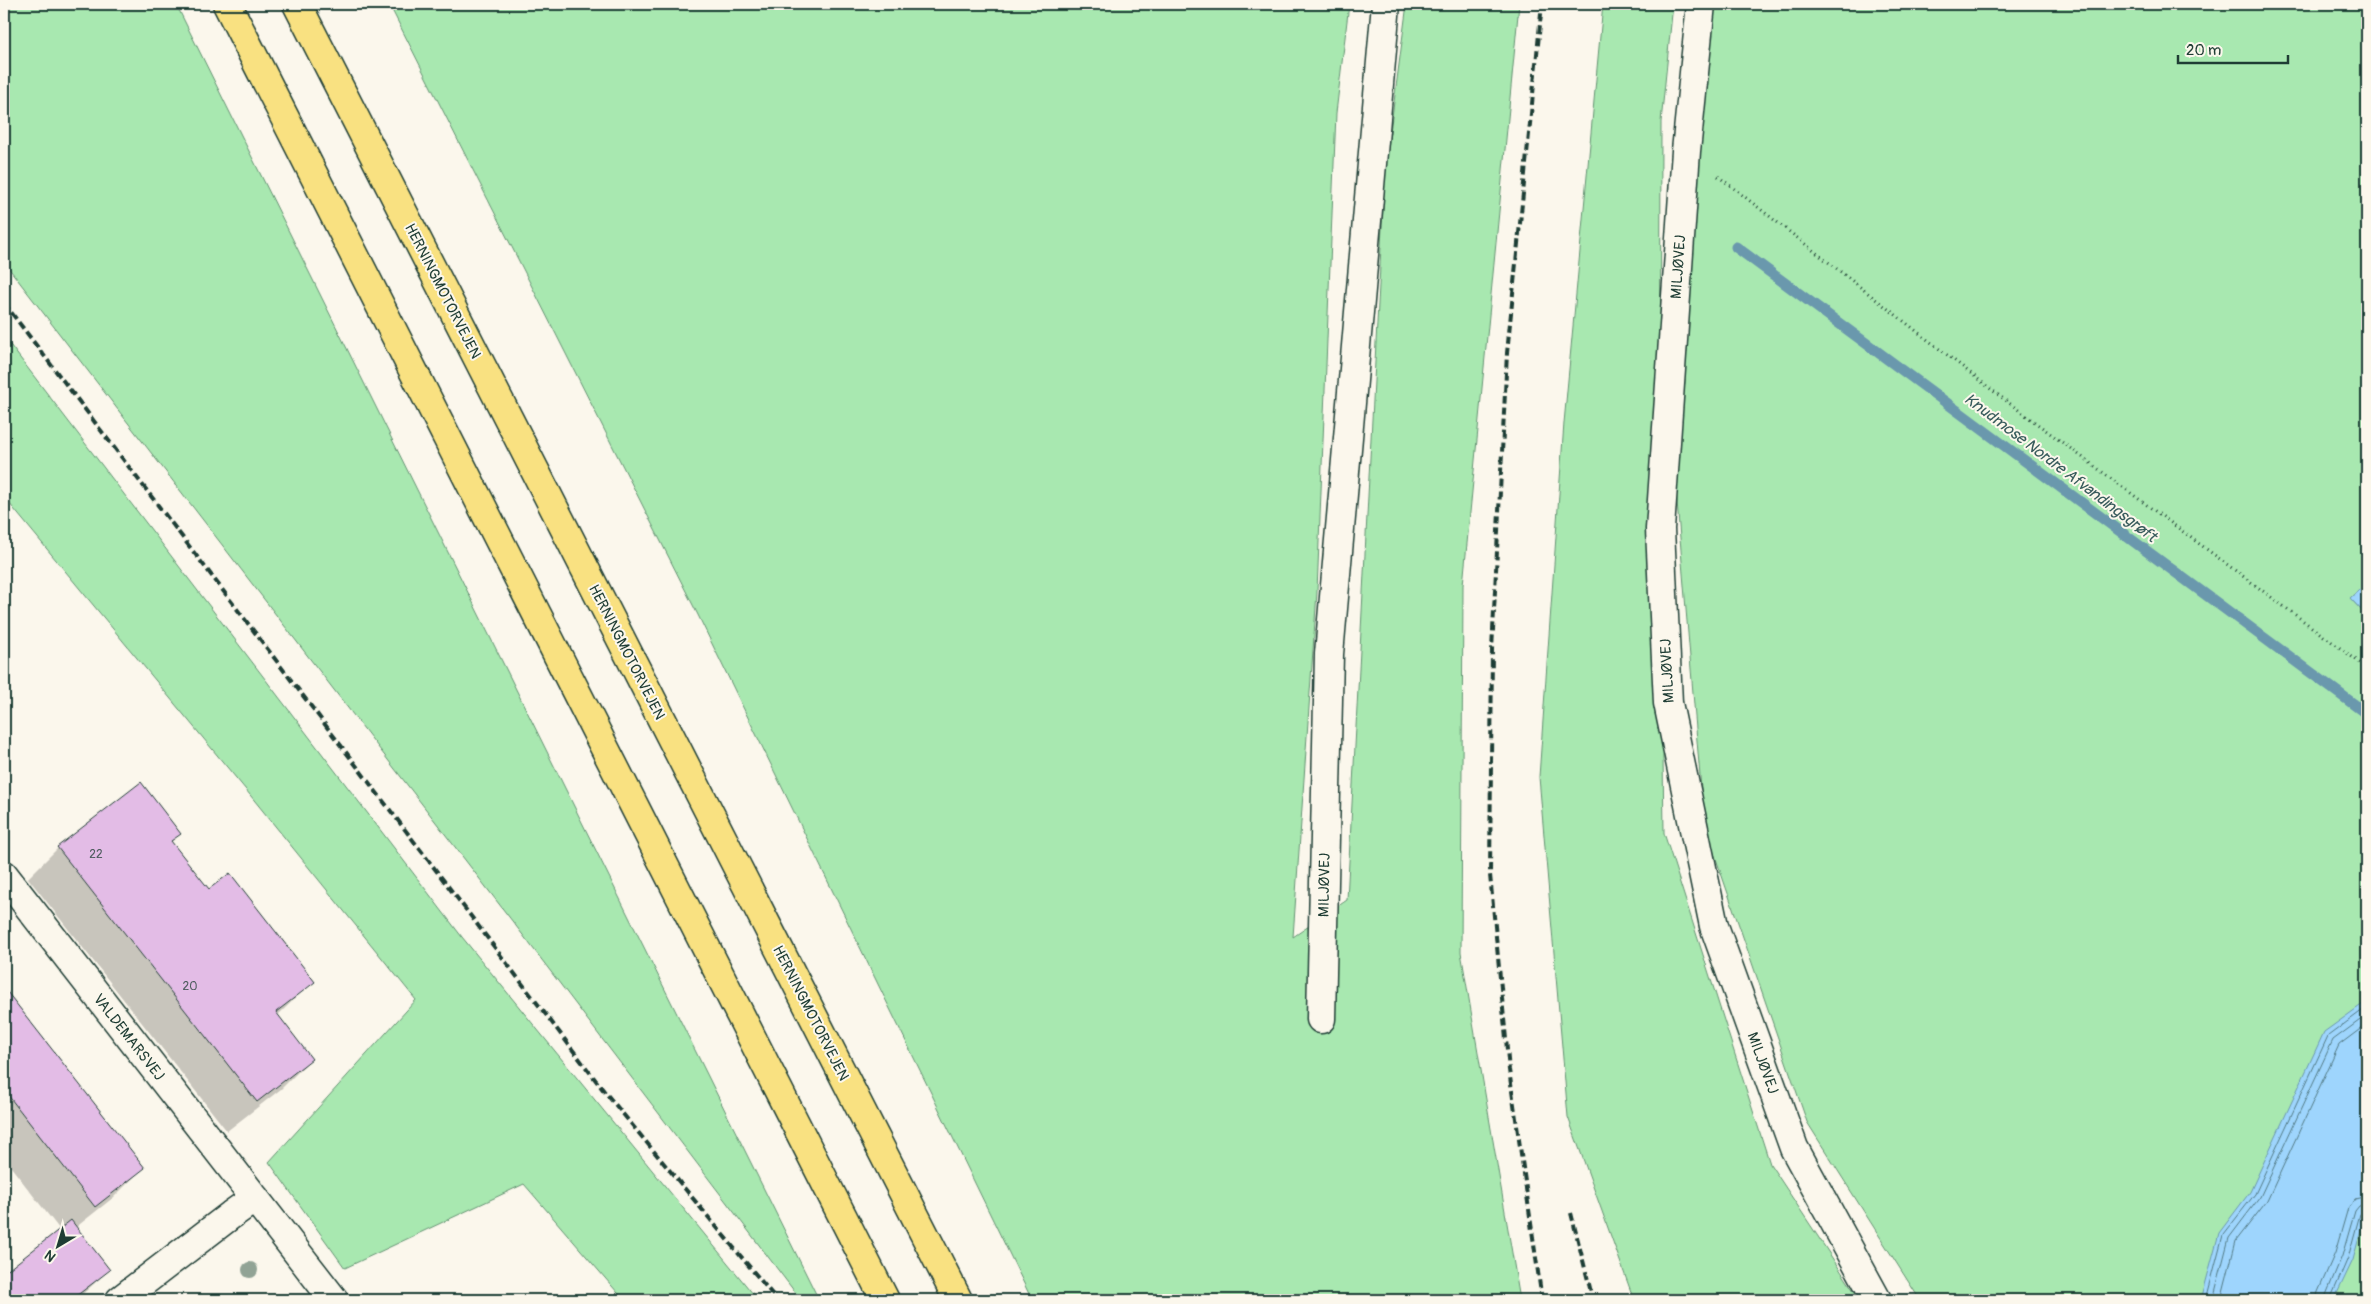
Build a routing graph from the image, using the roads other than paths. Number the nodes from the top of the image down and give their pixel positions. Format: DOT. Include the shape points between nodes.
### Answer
graph roads {
  1 [pos="227,4"];
  2 [pos="297,4"];
  3 [pos="1386,4"];
  4 [pos="1701,4"];
  5 [pos="4,875"];
  6 [pos="1321,1018"];
  7 [pos="255,1198"];
  8 [pos="120,1300"];
  9 [pos="334,1300"];
  10 [pos="885,1300"];
  11 [pos="958,1300"];
  12 [pos="1878,1300"];
  1 -- 10 [label="highway"];
  2 -- 11 [label="highway, HERNINGMOTORVEJEN"];
  3 -- 6 [label="street, MILJØVEJ" via="1329,654"];
  4 -- 12 [label="street, MILJØVEJ" via="1686,151 1660,529 1668,703 1714,926 1794,1148"];
  5 -- 7 [label="street, VALDEMARSVEJ"];
  7 -- 8 [label="street"];
  7 -- 9 [label="street, VALDEMARSVEJ"];
}
